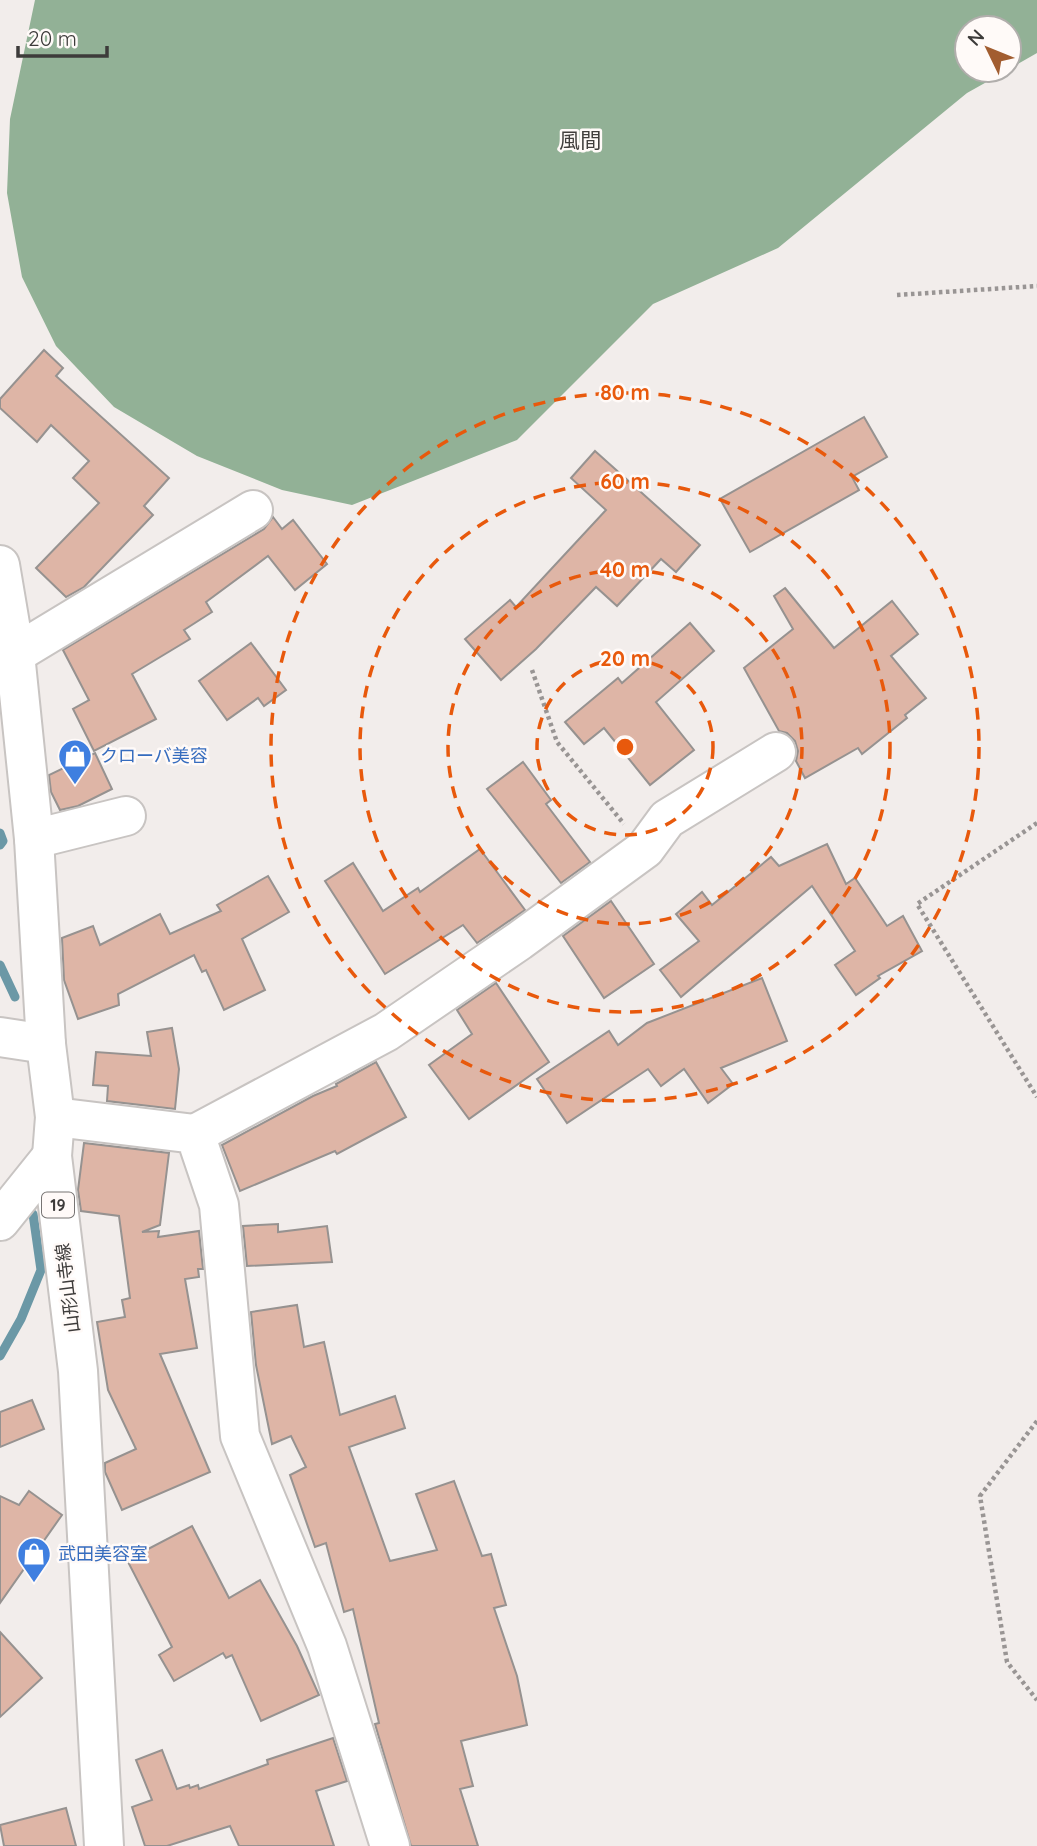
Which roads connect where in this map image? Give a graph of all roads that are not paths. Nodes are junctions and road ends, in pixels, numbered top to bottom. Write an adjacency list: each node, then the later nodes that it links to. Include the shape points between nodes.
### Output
1 (253, 510): 3 (main road)
2 (0, 565): 3 (main road, 山形山寺線 / 19)
3 (15, 654): 6 (main road, 山形山寺線 / 19)
4 (776, 752): 10 (main road, via 667,819 645,849 386,1032)
5 (126, 816): 6 (main road)
6 (34, 839): 8 (main road, 山形山寺線 / 19)
7 (2, 1033): 8 (main road)
8 (46, 1044): 9 (main road, 山形山寺線 / 19)
9 (55, 1117): 10 (main road); 11 (main road, 山形山寺線 / 19)
10 (195, 1134): 14 (main road, via 219,1205 240,1436 327,1646)
11 (52, 1156): 12 (main road); 13 (main road, 山形山寺線 / 19, via 78,1371)
12 (0, 1221)
13 (104, 1846)
14 (390, 1846)

